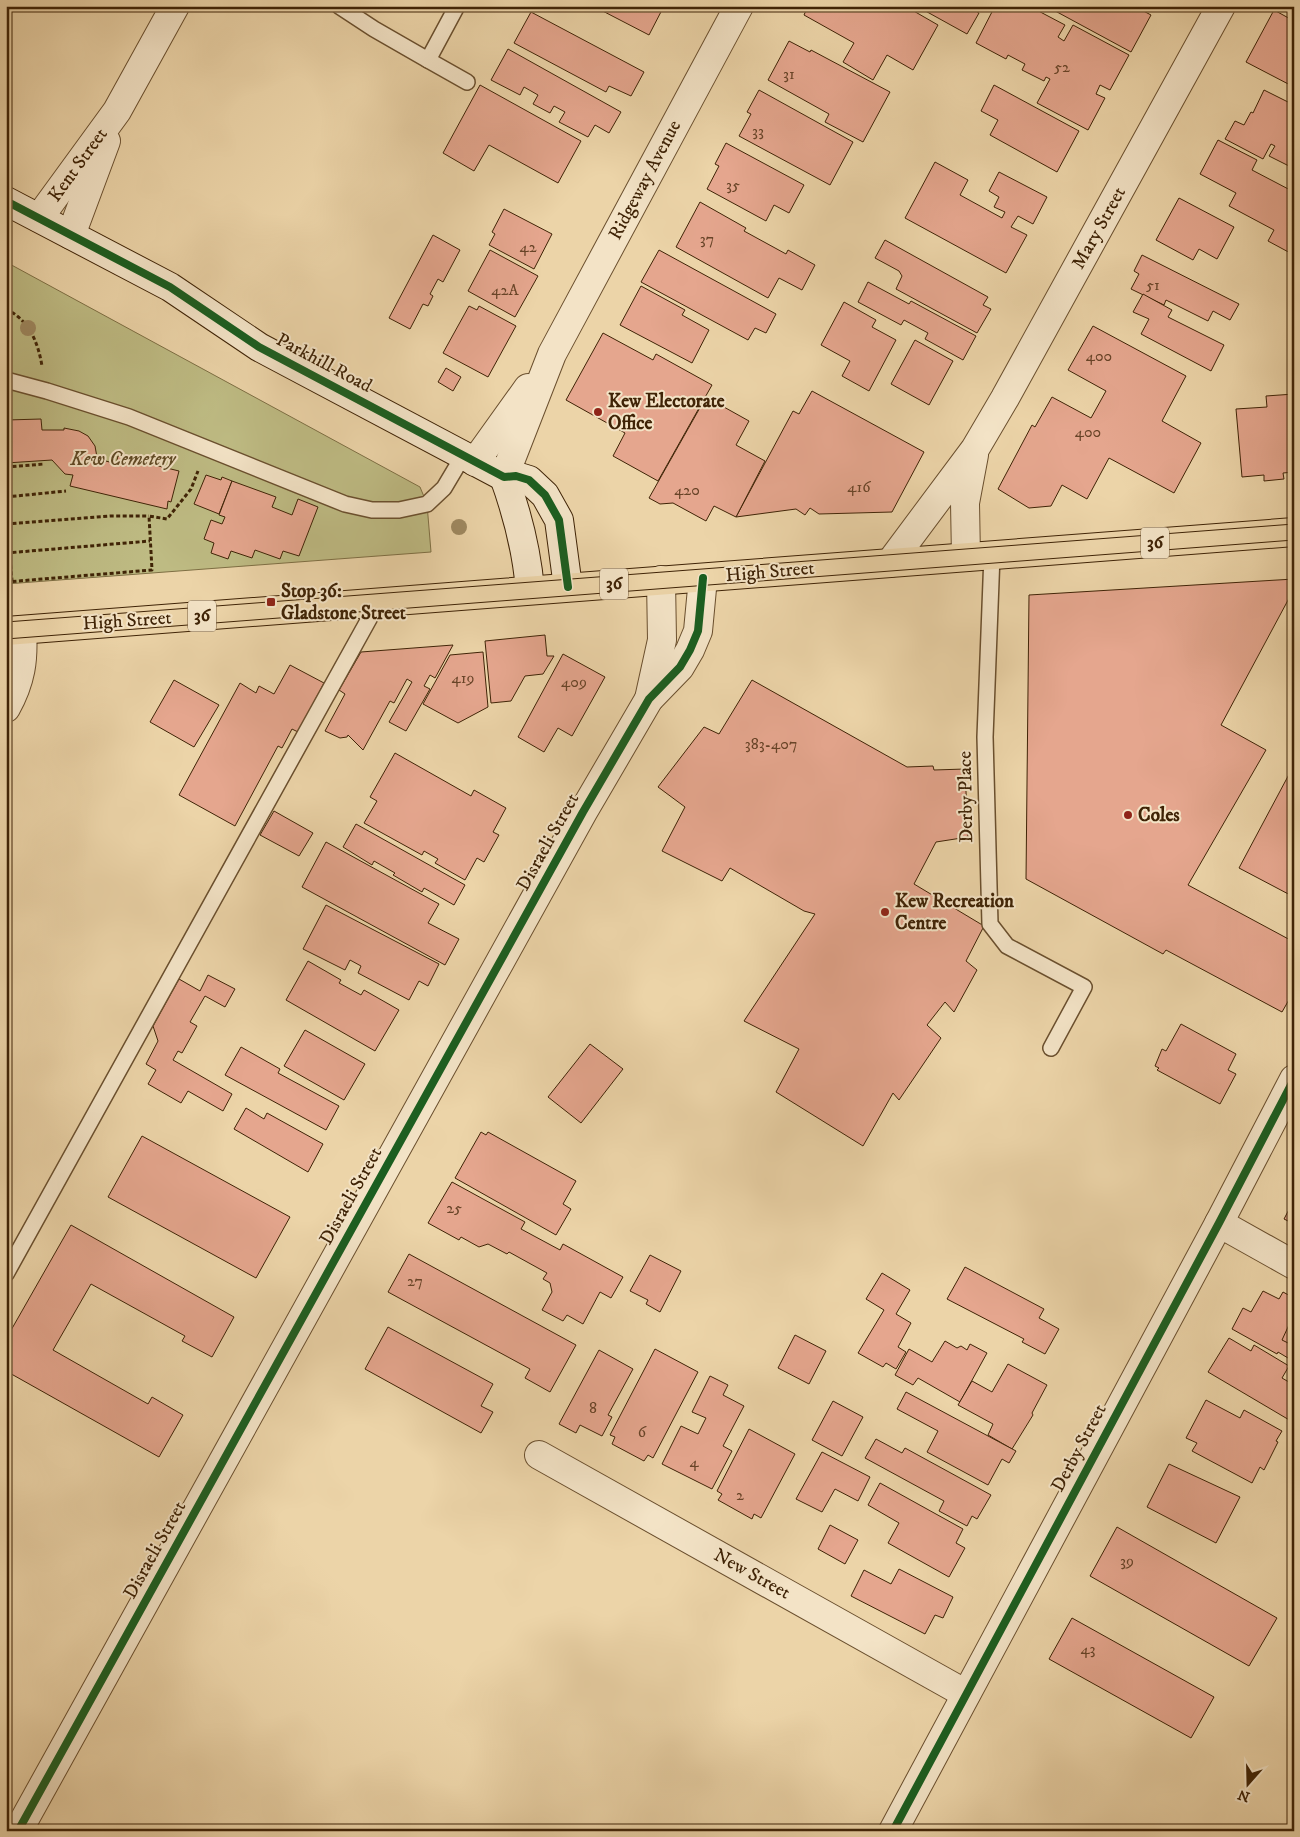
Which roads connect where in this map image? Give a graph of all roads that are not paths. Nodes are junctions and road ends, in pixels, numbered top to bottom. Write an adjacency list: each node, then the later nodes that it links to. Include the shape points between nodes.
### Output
1 (174, 6): 8 (street, Kent Street)
2 (339, 6): 6 (lane)
3 (457, 6): 6 (lane)
4 (739, 6): 12 (street, Ridgeway Avenue)
5 (1221, 6): 14 (street, Mary Street)
6 (428, 60): 7 (lane)
7 (467, 82)
8 (117, 111): 10 (street, Kent Street); 11 (street, Kent Street)
9 (6, 201): 10 (street, Parkhill Road)
10 (39, 218): 11 (street, Parkhill Road)
11 (71, 235): 15 (street, Parkhill Road, via 170,287 259,347)
12 (552, 354): 15 (street, Ridgeway Avenue); 16 (street, Ridgeway Avenue)
13 (6, 380): 15 (lane, via 128,417 345,504 372,510 399,510 427,504)
14 (975, 449): 18 (street, Mary Street, via 965,503); 19 (street, Mary Street)
15 (469, 459): 16 (street, Parkhill Road)
16 (504, 478): 22 (street, Parkhill Road, via 516,476 529,480 545,495 560,520); 23 (street, via 527,561)
17 (1294, 532): 18 (main road, High Street / 36)
18 (979, 556): 19 (main road, High Street / 36); 28 (lane, Derby Place, via 990,924 1007,946 1084,986)
19 (890, 563): 20 (main road, High Street / 36)
20 (703, 578): 21 (main road, High Street / 36); 26 (street, Disraeli Street, via 698,630 690,650 680,667)
21 (661, 580): 22 (main road, High Street / 36); 26 (street, Disraeli Street, via 662,640)
22 (568, 588): 23 (main road, High Street / 36)
23 (530, 590): 24 (main road, High Street / 36)
24 (382, 602): 25 (main road, High Street / 36); 32 (lane, via 374,610)
25 (14, 630): 27 (street, via 23,658 19,680)
26 (649, 699): 35 (street, Disraeli Street, via 578,821)
27 (6, 708)
28 (1051, 1048)
29 (1294, 1079): 30 (street, Derby Street)
30 (1219, 1223): 31 (street); 34 (street, Derby Street)
31 (1294, 1265)
32 (6, 1274)
33 (539, 1455): 34 (street, New Street)
34 (966, 1694): 36 (street, Derby Street)
35 (18, 1831)
36 (893, 1831)

